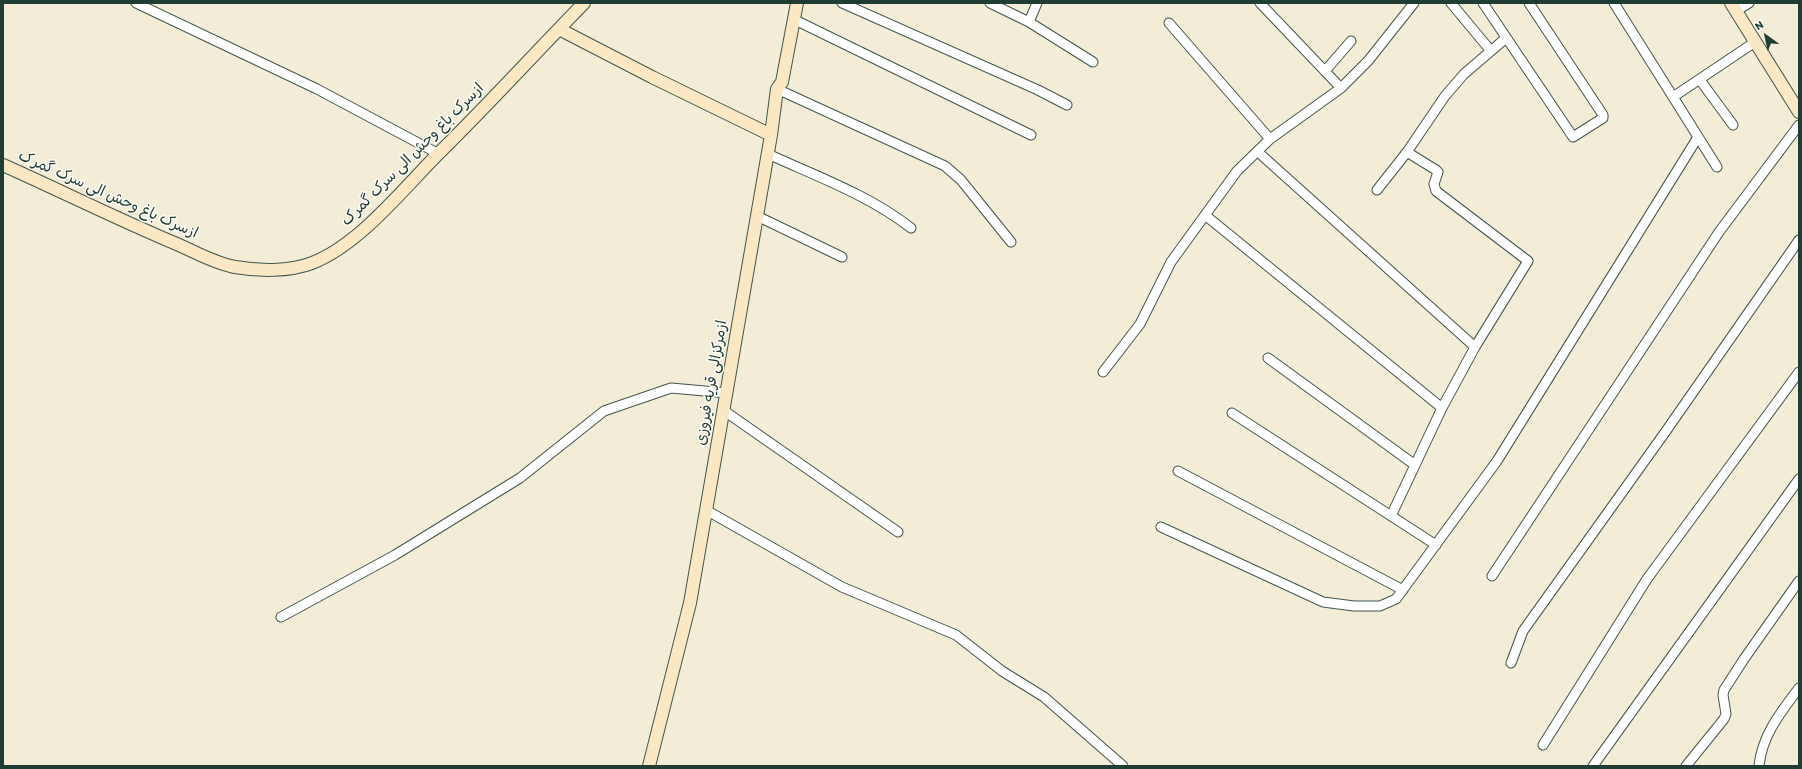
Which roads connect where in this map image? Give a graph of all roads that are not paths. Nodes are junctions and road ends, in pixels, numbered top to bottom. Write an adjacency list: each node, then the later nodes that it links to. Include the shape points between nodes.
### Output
1 (136, 3): 40 (street, via 317,89)
2 (584, 3): 19 (main road, ازسرک باغ وحش الی سرک گمرک)
3 (797, 3): 16 (main road, ازمرکزالی قریه فیروزی)
4 (842, 3): 30 (street)
5 (990, 3): 17 (street)
6 (1037, 3): 17 (street)
7 (1260, 3): 14 (street)
8 (1413, 3): 27 (street, via 1368,61)
9 (1451, 3): 23 (street)
10 (1483, 3): 20 (street)
11 (1529, 3): 20 (street, via 1603,118 1572,136)
12 (1614, 3): 29 (street)
13 (1750, 3): 15 (street)
14 (1269, 6): 25 (street)
15 (1733, 7): 22 (main road)
16 (793, 19): 28 (main road, ازمرکزالی قریه فیروزی, via 782,82); 35 (street)
17 (1029, 22): 24 (street)
18 (1169, 23): 37 (street)
19 (559, 29): 34 (main road); 40 (main road, ازسرک باغ وحش الی سرک گمرک)
20 (1506, 38): 23 (street)
21 (1351, 41): 25 (street)
22 (1756, 42): 26 (street); 31 (main road)
23 (1491, 51): 39 (street, via 1464,74)
24 (1093, 62)
25 (1325, 71): 27 (street)
26 (1700, 80): 29 (street); 32 (street)
27 (1341, 88): 37 (street)
28 (778, 89): 34 (main road, ازمرکزالی قریه فیروزی); 49 (street, via 945,166 962,180)
29 (1673, 97): 36 (street)
30 (1067, 105)
31 (1799, 112)
32 (1733, 125)
33 (1799, 125): 67 (street, via 1719,232)
34 (771, 135): 41 (main road, ازمرکزالی قریه فیروزی)
35 (1031, 135)
36 (1698, 138): 43 (street); 66 (street, via 1497,461)
37 (1270, 139): 38 (street)
38 (1258, 152): 45 (street, via 1237,171); 51 (street)
39 (1407, 152): 44 (street); 51 (street, via 1438,172 1434,184 1436,191 1528,261)
40 (439, 154): 42 (main road, ازسرک باغ وحش الی سرک گمرک, via 367,227 323,258 290,269 234,267 217,261)
41 (768, 154): 46 (main road, ازمرکزالی قریه فیروزی); 47 (street, via 872,202 893,213)
42 (3, 165)
43 (1717, 167)
44 (1378, 190)
45 (1205, 215): 53 (street, via 1171,262 1140,324); 56 (street)
46 (757, 216): 50 (street); 55 (main road, ازمرکزالی قریه فیروزی)
47 (911, 228)
48 (1799, 240): 71 (street, via 1523,631)
49 (1011, 242)
50 (842, 257)
51 (1475, 347): 56 (street)
52 (1268, 358): 59 (street)
53 (1102, 372)
54 (1799, 372): 73 (street, via 1647,579)
55 (727, 393): 57 (main road, ازمرکزالی قریه فیروزی); 70 (street, via 671,388 604,410 513,482 395,555)
56 (1442, 408): 59 (street)
57 (724, 410): 62 (main road, ازمرکزالی قریه فیروزی); 65 (street)
58 (1232, 413): 63 (street)
59 (1415, 465): 63 (street)
60 (1178, 471): 69 (street)
61 (1799, 479): 76 (street)
62 (706, 510): 74 (main road, ازمرکزالی قریه فیروزی, via 690,603); 75 (street, via 842,587 956,635 1002,671 1044,697)
63 (1391, 516): 66 (street)
64 (1161, 527): 69 (street, via 1323,602 1380,606 1396,599)
65 (898, 532)
66 (1436, 544): 69 (street)
67 (1492, 576)
68 (1799, 581): 77 (street, via 1724,690 1724,719)
69 (1402, 590)
70 (281, 617)
71 (1511, 663)
72 (1799, 688): 78 (street, via 1777,717 1764,742)
73 (1543, 745)
74 (648, 766)
75 (1123, 766)
76 (1593, 766)
77 (1686, 766)
78 (1759, 766)

